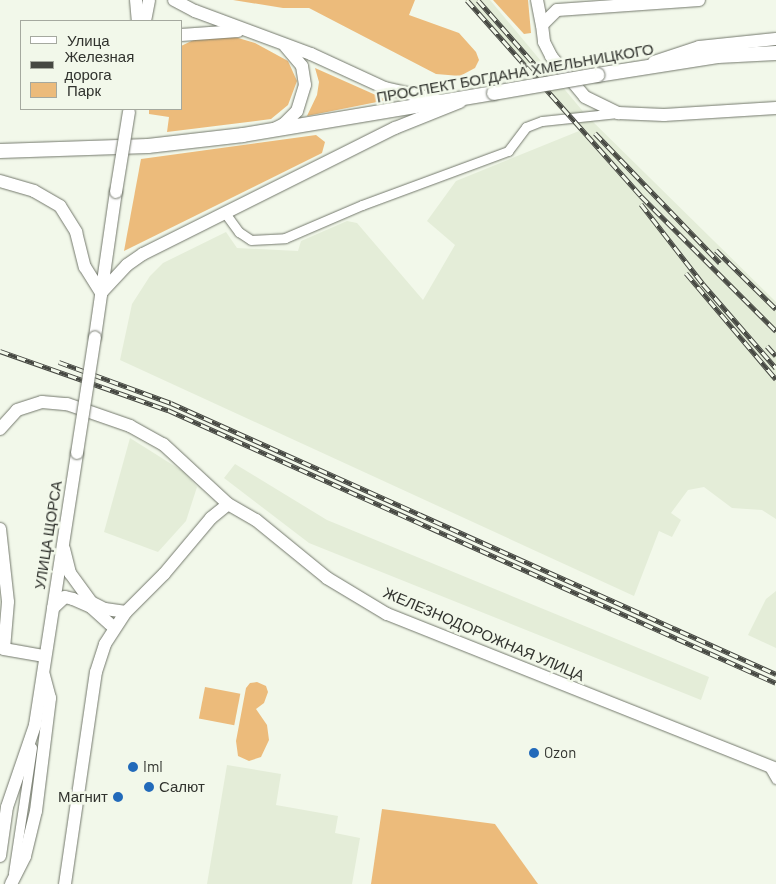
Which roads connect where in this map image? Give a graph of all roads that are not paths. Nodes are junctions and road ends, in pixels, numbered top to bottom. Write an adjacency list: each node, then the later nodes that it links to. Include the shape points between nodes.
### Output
1 (136, 0): 7 (street)
2 (149, 0): 8 (street)
3 (174, 0): 10 (street)
4 (538, 0): 9 (street)
5 (699, 0): 6 (street)
6 (593, 4): 9 (street, via 557,10)
7 (138, 20)
8 (145, 20)
9 (542, 25): 20 (street, via 547,51 585,97)
10 (248, 31): 11 (street); 12 (street)
11 (182, 36)
12 (268, 37): 17 (street, via 385,88); 21 (street, via 296,56 302,66 305,85 301,103 291,118)
13 (776, 39): 15 (street, via 699,47)
14 (776, 52): 15 (main road, ПРОСПЕКТ БОГДАНА ХМЕЛЬНИЦКОГО)
15 (637, 67): 16 (main road, ПРОСПЕКТ БОГДАНА ХМЕЛЬНИЦКОГО, bridge)
16 (473, 97): 17 (main road, ПРОСПЕКТ БОГДАНА ХМЕЛЬНИЦКОГО); 24 (street, via 395,128)
17 (442, 100): 21 (main road, ПРОСПЕКТ БОГДАНА ХМЕЛЬНИЦКОГО)
18 (776, 108): 20 (street)
19 (129, 110): 25 (street, УЛИЦА ЩОРСА, bridge)
20 (618, 114): 24 (street, via 542,121 526,127 508,151 362,205 285,238 251,240 239,232)
21 (261, 133): 22 (main road, ПРОСПЕКТ БОГДАНА ХМЕЛЬНИЦКОГО, via 148,146)
22 (0, 151)
23 (0, 181): 25 (street, via 34,191 60,206 76,232 85,267)
24 (225, 213): 25 (street, via 143,254 127,265)
25 (101, 293): 29 (street, УЛИЦА ЩОРСА, bridge)
26 (0, 429): 27 (street, ЖЕЛЕЗНОДОРОЖНАЯ УЛИЦА, via 17,410 42,402 88,410 130,426 163,444)
27 (228, 504): 31 (street, via 211,518 164,574); 35 (street, ЖЕЛЕЗНОДОРОЖНАЯ УЛИЦА, via 256,520 327,578 387,614)
28 (0, 530): 33 (street, via 8,602 4,649)
29 (62, 542): 30 (street, УЛИЦА ЩОРСА); 31 (street, via 70,573 91,602 105,609)
30 (53, 608): 32 (street, via 65,596 91,607); 33 (street, УЛИЦА ЩОРСА)
31 (126, 612): 32 (street)
32 (114, 628): 39 (street, via 96,672)
33 (44, 662): 34 (street, УЛИЦА ЩОРСА); 38 (street, via 50,698 36,811 25,856)
34 (35, 725): 37 (street, via 7,807); 38 (street, УЛИЦА ЩОРСА)
35 (772, 768): 36 (street)
36 (776, 779)
37 (0, 856)
38 (11, 884)
39 (65, 884)

